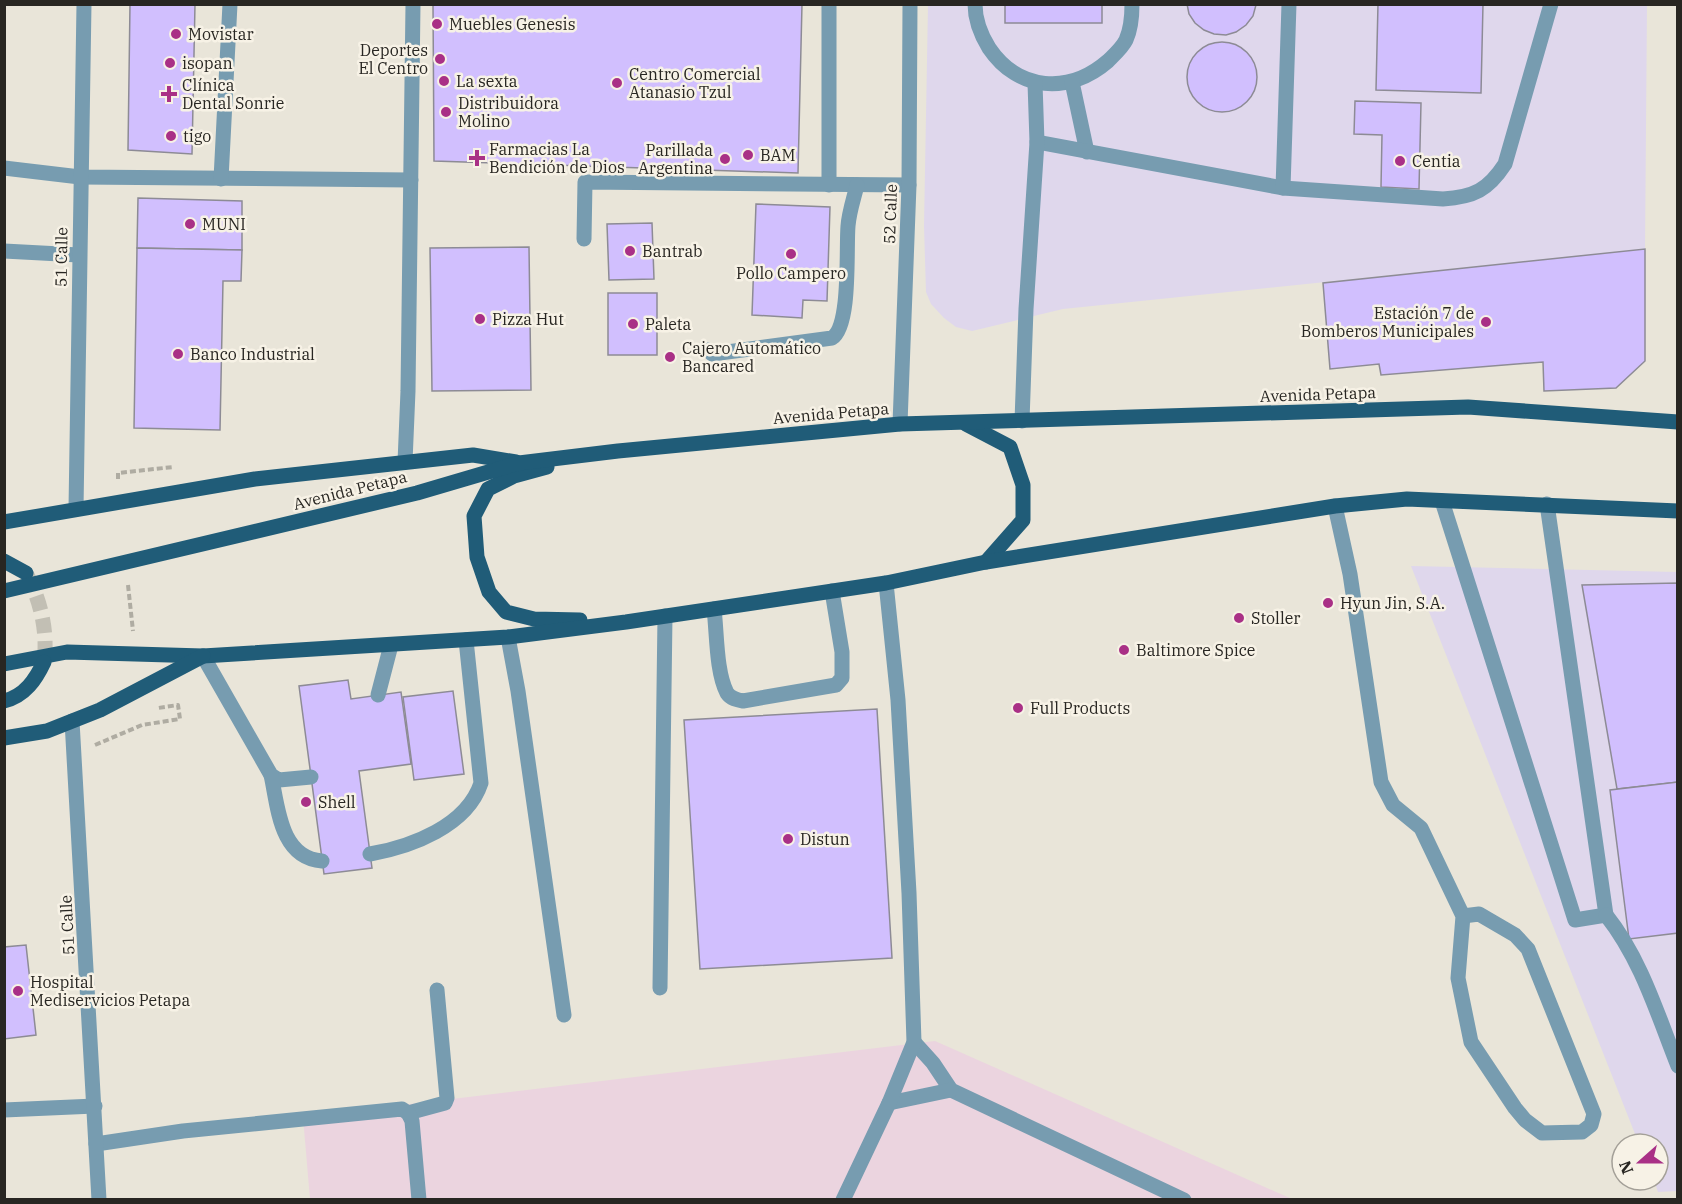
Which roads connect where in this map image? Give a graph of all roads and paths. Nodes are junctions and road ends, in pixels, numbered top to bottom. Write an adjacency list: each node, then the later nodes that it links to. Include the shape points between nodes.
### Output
1 (84, 4): 15 (street, 51 Calle)
2 (230, 4): 16 (street)
3 (413, 4): 17 (street)
4 (830, 4): 18 (street)
5 (910, 4): 20 (street, 52 Calle)
6 (975, 4): 10 (street, via 982,37 997,60 1019,77)
7 (1132, 4): 11 (street, via 1126,41 1096,71)
8 (1289, 4): 21 (street)
9 (1551, 4): 21 (street, via 1505,164 1495,180 1479,191 1443,200)
10 (1035, 82): 11 (street); 12 (street)
11 (1072, 82): 13 (street)
12 (1037, 142): 13 (street); 26 (street)
13 (1088, 152): 21 (street)
14 (4, 168): 15 (street)
15 (80, 177): 16 (street); 24 (street, 51 Calle)
16 (221, 179): 17 (street)
17 (411, 180): 31 (street)
18 (829, 185): 19 (street); 22 (street, via 585,182)
19 (857, 185): 20 (street); 25 (street, via 848,229 840,331 832,338 712,354)
20 (909, 185): 29 (street, 52 Calle)
21 (1283, 188)
22 (584, 239)
23 (4, 251): 24 (street)
24 (79, 255): 38 (street, 51 Calle)
25 (708, 350)
26 (1022, 421): 27 (main road, Avenida Petapa, via 1468,407); 28 (main road, Avenida Petapa)
27 (1677, 422)
28 (964, 423): 29 (main road, Avenida Petapa); 42 (main road, via 1010,447 1023,484 1023,520)
29 (900, 424): 30 (main road, Avenida Petapa)
30 (597, 453): 32 (main road, Avenida Petapa); 50 (main road, via 514,476 488,489 474,516 477,557 489,592 506,612 534,619)
31 (405, 462): 32 (main road, via 473,455); 38 (main road, via 255,479)
32 (519, 463): 46 (main road, Avenida Petapa, via 417,493)
33 (178, 466): 34 (path, via 118,473)
34 (119, 485)
35 (1442, 501): 36 (main road); 37 (main road, via 1407,499); 69 (street, via 1575,920)
36 (1547, 504): 39 (main road); 69 (street)
37 (1335, 506): 42 (main road); 68 (street, via 1350,577 1381,782 1393,805 1421,828)
38 (76, 510): 40 (main road)
39 (1677, 511)
40 (4, 522)
41 (4, 561): 43 (main road)
42 (986, 562): 45 (main road)
43 (26, 573)
44 (128, 580): 52 (path)
45 (886, 583): 47 (main road); 73 (street, via 899,711)
46 (4, 591)
47 (832, 591): 48 (main road); 48 (street, via 842,651 842,678 836,685 743,701 732,699 727,693)
48 (714, 609): 49 (main road)
49 (665, 616): 50 (main road); 70 (street)
50 (626, 622): 51 (main road)
51 (508, 637): 53 (main road); 72 (street)
52 (134, 639)
53 (466, 640): 54 (main road); 66 (street, via 481,783 477,795 443,827 391,851)
54 (391, 645): 55 (main road); 58 (street)
55 (203, 656): 57 (main road, via 67,652); 61 (main road); 64 (street)
56 (44, 662): 59 (main road, via 30,687)
57 (4, 664)
58 (378, 695)
59 (4, 701)
60 (178, 705): 63 (path, via 180,719 142,725)
61 (72, 721): 62 (main road); 63 (street, 51 Calle)
62 (4, 738)
63 (75, 753): 77 (street, 51 Calle)
64 (271, 775): 65 (street, via 279,780); 67 (street, via 284,834 305,858)
65 (311, 777)
66 (370, 854)
67 (322, 861)
68 (1463, 915): 68 (street, via 1458,978 1471,1042 1525,1120 1542,1133 1582,1132 1591,1125 1594,1114 1528,949 1515,935 1479,914)
69 (1606, 915): 74 (street, via 1640,968)
70 (660, 988)
71 (437, 990): 79 (street, via 446,1103)
72 (564, 1015)
73 (914, 1042): 75 (street); 76 (street)
74 (1677, 1066)
75 (951, 1090): 76 (street); 84 (street)
76 (889, 1102): 83 (street)
77 (95, 1106): 78 (street); 80 (street, 51 Calle)
78 (4, 1110)
79 (408, 1113): 80 (street, via 402,1109 183,1131); 82 (street, via 412,1121)
80 (96, 1144): 81 (street, 51 Calle)
81 (99, 1200)
82 (418, 1200)
83 (843, 1200)
84 (1184, 1200)

